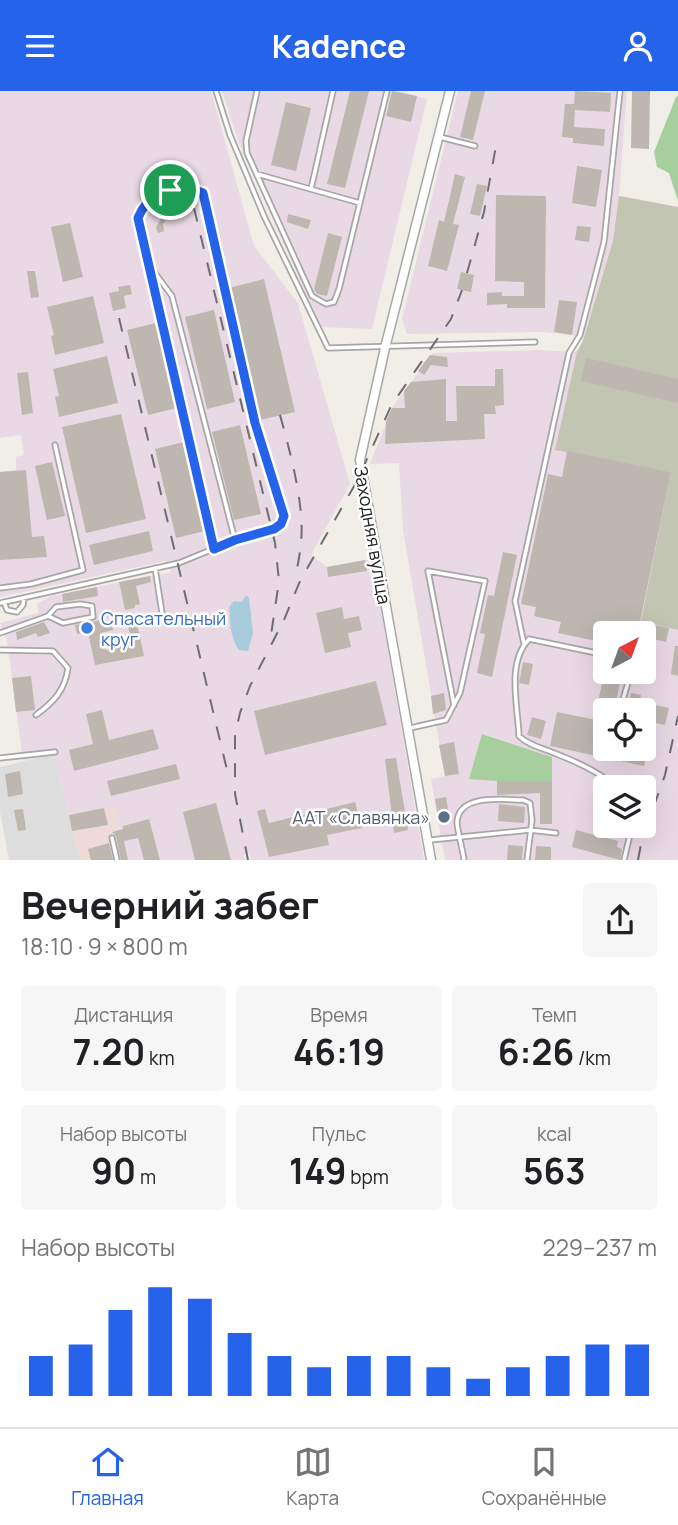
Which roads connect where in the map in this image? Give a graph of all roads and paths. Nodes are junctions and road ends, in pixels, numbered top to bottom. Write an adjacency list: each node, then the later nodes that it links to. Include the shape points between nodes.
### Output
1 (216, 91): 14 (lane, via 264,216 324,342 333,349)
2 (257, 91): 9 (lane, via 246,141)
3 (333, 91): 10 (lane)
4 (387, 91): 11 (lane)
5 (450, 91): 7 (street, Заходняя вуліца)
6 (620, 91): 25 (lane, via 604,242 580,335 569,353 516,601)
7 (438, 137): 8 (lane); 14 (street, Заходняя вуліца)
8 (475, 146)
9 (257, 174): 10 (lane); 11 (lane, via 312,296 326,304 334,302)
10 (311, 189): 11 (lane)
11 (360, 203)
12 (149, 265): 16 (lane, via 172,296); 16 (lane, via 138,218 141,209 151,197 170,190 187,187 203,193 255,423 284,516 274,529); 17 (lane)
13 (535, 342): 14 (lane)
14 (385, 348): 30 (street, Заходняя вуліца, via 360,460)
15 (55, 445): 19 (lane, via 83,570)
16 (235, 540): 17 (lane)
17 (214, 549): 18 (lane)
18 (155, 569): 20 (lane); 23 (lane)
19 (0, 588)
20 (24, 598): 21 (lane); 21 (lane, via 17,612)
21 (2, 603)
22 (48, 616): 22 (lane, via 56,607 92,606 93,617 63,623); 24 (lane)
23 (163, 619)
24 (0, 633)
25 (524, 644): 27 (lane, via 530,639); 33 (lane, via 514,677 519,736)
26 (0, 650): 29 (lane, via 53,651 68,668 66,684)
27 (593, 652)
28 (454, 705): 28 (lane, via 485,581 428,571); 30 (lane, via 446,720)
29 (36, 715)
30 (408, 728): 39 (street, Заходняя вуліца)
31 (55, 752): 32 (lane)
32 (0, 758)
33 (599, 775)
34 (530, 830): 35 (lane); 36 (lane); 36 (lane, via 530,803 473,801 457,822); 43 (lane)
35 (556, 833)
36 (461, 835): 39 (lane); 42 (lane)
37 (112, 838): 40 (lane)
38 (629, 838): 44 (lane)
39 (428, 841): 41 (street, Заходняя вуліца)
40 (117, 860)
41 (431, 860)
42 (464, 860)
43 (527, 860)
44 (624, 860)

